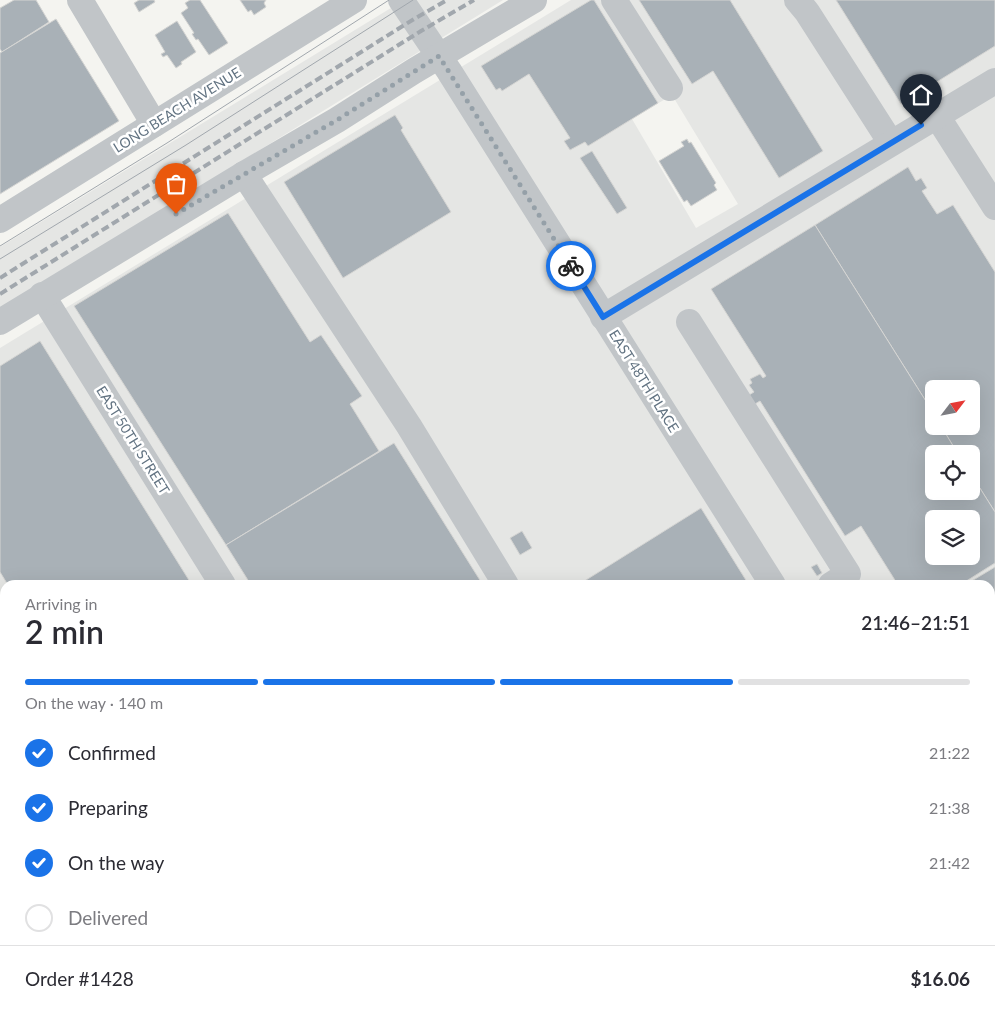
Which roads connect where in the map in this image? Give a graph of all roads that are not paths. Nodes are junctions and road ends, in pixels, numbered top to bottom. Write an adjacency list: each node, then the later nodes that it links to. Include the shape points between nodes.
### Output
1 (80, 0): 11 (street)
2 (354, 0): 11 (street, LONG BEACH AVENUE)
3 (401, 0): 7 (street, EAST 48TH PLACE)
4 (534, 0): 7 (street)
5 (614, 0): 9 (street)
6 (797, 0): 12 (street)
7 (439, 56): 13 (street); 17 (street, EAST 48TH PLACE)
8 (995, 80): 10 (street)
9 (670, 88)
10 (937, 116): 12 (street); 14 (street)
11 (154, 124): 15 (street, LONG BEACH AVENUE)
12 (890, 144): 17 (street)
13 (244, 174): 16 (street); 21 (street, via 409,426)
14 (995, 208)
15 (0, 220)
16 (42, 295): 18 (street); 20 (street, EAST 50TH STREET)
17 (603, 317): 22 (street, EAST 48TH PLACE)
18 (0, 322)
19 (689, 322): 23 (street)
20 (220, 580)
21 (503, 580)
22 (769, 580)
23 (844, 580)

